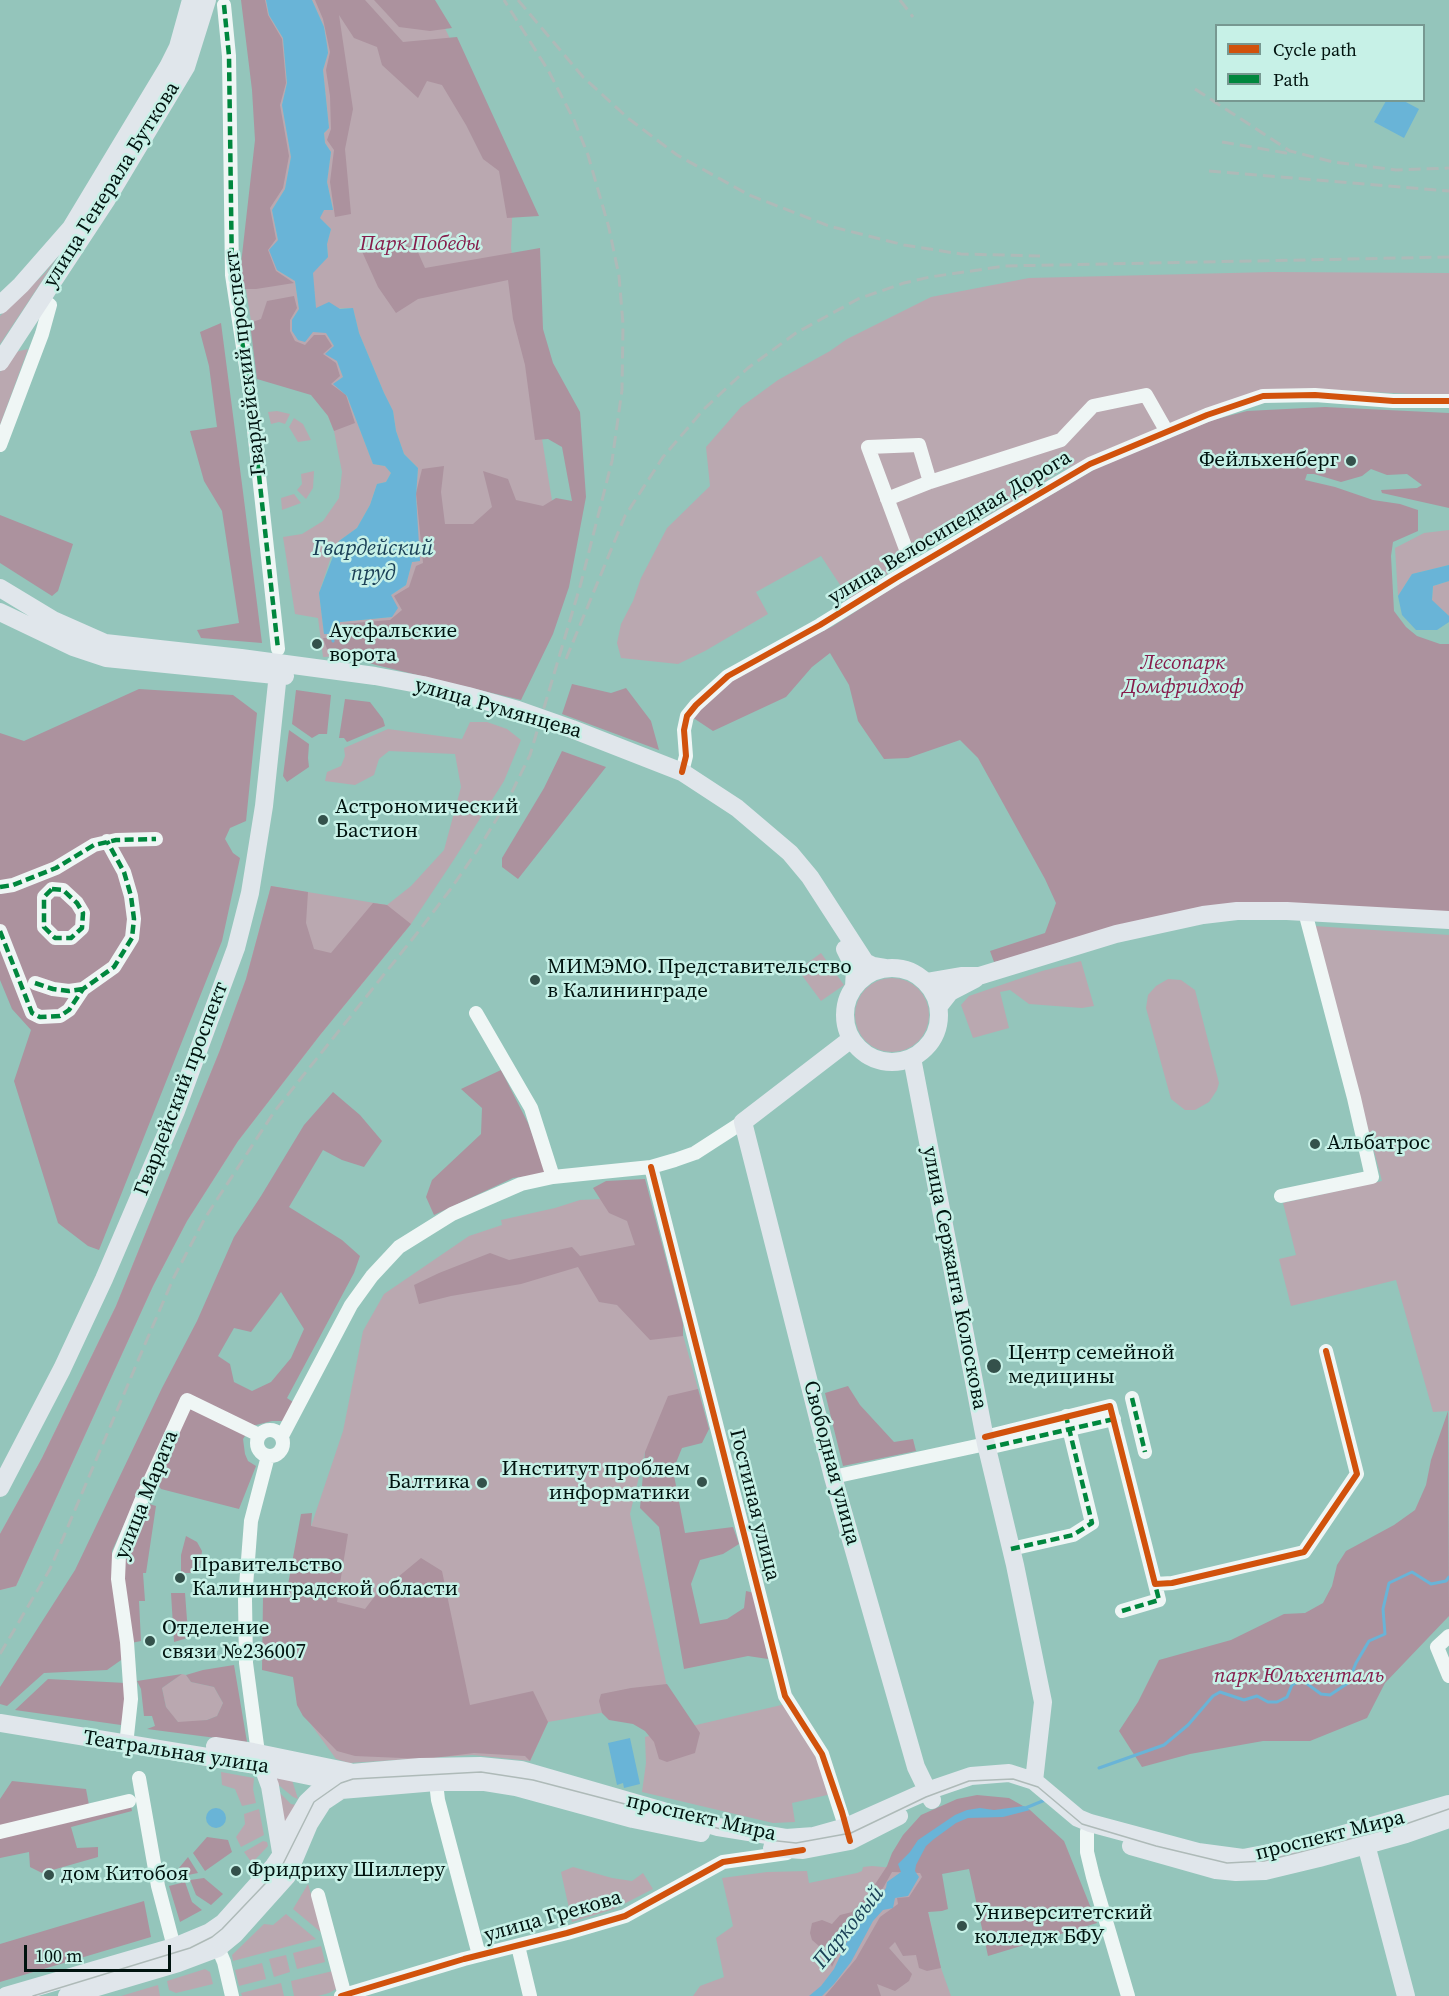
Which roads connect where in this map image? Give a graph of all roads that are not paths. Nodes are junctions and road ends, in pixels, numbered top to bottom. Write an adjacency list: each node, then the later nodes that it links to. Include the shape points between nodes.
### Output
1 (191, 0): 4 (main road, улица Генерала Буткова, via 168,67 71,228)
2 (216, 2): 3 (main road, улица Генерала Буткова, via 186,67); 16 (street, Гвардейский проспект, via 229,56 232,275 250,396)
3 (42, 299): 5 (street, via 50,305); 6 (main road, улица Генерала Буткова)
4 (0, 305)
5 (42, 334): 6 (street); 10 (street)
6 (15, 339): 7 (main road, улица Генерала Буткова)
7 (0, 362)
8 (1449, 401): 9 (street, улица Велосипедная Дорога, via 1263,396)
9 (1167, 432): 11 (street, via 1146,395 1093,406 1061,440); 13 (street, улица Велосипедная Дорога, via 1090,464)
10 (0, 445)
11 (930, 482): 12 (street); 12 (street, via 919,445 868,447)
12 (887, 499): 13 (street)
13 (913, 568): 18 (street, улица Велосипедная Дорога, via 728,676 687,716)
14 (0, 588): 16 (main road, улица Румянцева, via 53,620 105,643)
15 (0, 612): 16 (main road, улица Румянцева, via 73,647 106,658)
16 (278, 663): 17 (main road, улица Румянцева, via 516,714); 50 (main road, Гвардейский проспект, via 264,806 254,873 236,948 176,1111 104,1279)
17 (570, 734): 18 (main road, улица Румянцева); 31 (main road, улица Румянцева, via 678,783 738,822 787,865 850,958 855,969)
18 (682, 772): 27 (main road, улица Румянцева, via 737,808 790,854 810,877 865,962)
19 (156, 839): 20 (street)
20 (107, 841): 21 (street); 32 (street, via 124,872 131,896 132,938 114,967)
21 (45, 873): 22 (street); 23 (street)
22 (0, 887)
23 (52, 889)
24 (1305, 912): 25 (main road); 28 (main road, via 1203,915 1116,934); 40 (street, via 1372,1177)
25 (1449, 920)
26 (0, 931): 32 (street, via 32,1013 40,1017 60,1016)
27 (885, 969): 29 (main road, via 914,973); 31 (main road, via 867,975)
28 (979, 976): 29 (main road); 33 (main road, via 950,992)
29 (926, 982): 33 (main road)
30 (34, 983): 32 (street, via 69,991)
31 (854, 987): 35 (main road, via 846,1004 845,1022)
32 (83, 989)
33 (939, 1006): 36 (main road, via 934,1036)
34 (476, 1013): 39 (street, via 531,1108)
35 (851, 1039): 36 (main road, via 862,1052 878,1060); 37 (main road)
36 (912, 1058): 46 (main road, улица Сержанта Колоскова)
37 (743, 1122): 38 (street, via 695,1153); 49 (main road, Свободная улица)
38 (651, 1167): 39 (street); 74 (street, Гостиная улица, via 785,1696 822,1754)
39 (553, 1177): 45 (street, via 521,1184 452,1214 399,1247 351,1305)
40 (1281, 1196)
41 (1326, 1352): 52 (street, via 1358,1474 1304,1552)
42 (1132, 1398): 47 (street)
43 (1068, 1423): 46 (street); 51 (street, via 1092,1523 1073,1534); 52 (street, via 1110,1406)
44 (260, 1435): 45 (street, via 271,1429); 48 (street, via 257,1447); 58 (street, улица Марата, via 186,1400 144,1494 119,1555 131,1699)
45 (282, 1436): 48 (street, via 283,1449)
46 (986, 1443): 49 (street); 51 (main road, улица Сержанта Колоскова)
47 (1145, 1452)
48 (268, 1456): 59 (street, via 251,1521 245,1599 246,1663)
49 (833, 1477): 66 (main road, Свободная улица, via 916,1767)
50 (0, 1488)
51 (1011, 1549): 65 (main road, улица Сержанта Колоскова, via 1043,1702)
52 (1155, 1584): 53 (street, via 1159,1600)
53 (1122, 1611)
54 (1449, 1636): 55 (street, via 1437,1647)
55 (1449, 1676)
56 (0, 1715): 58 (main road, Театральная улица)
57 (0, 1723): 58 (main road, Театральная улица)
58 (126, 1739): 59 (main road, Театральная улица)
59 (260, 1760): 60 (main road, Театральная улица); 77 (main road, via 270,1786)
60 (290, 1766): 62 (main road, Театральная улица); 63 (main road, Театральная улица); 68 (main road)
61 (139, 1778): 81 (street, via 158,1886)
62 (351, 1780): 63 (main road, проспект Мира); 64 (main road, проспект Мира); 71 (main road, проспект Мира, via 323,1802); 74 (main road, проспект Мира, via 420,1767 521,1770 699,1822 755,1834)
63 (329, 1781): 68 (main road, проспект Мира)
64 (436, 1782): 76 (main road, проспект Мира, via 485,1782 516,1787 633,1819 771,1848); 82 (street)
65 (1037, 1786): 66 (main road, проспект Мира, via 1009,1773 994,1773 970,1776); 72 (main road, проспект Мира)
66 (929, 1796): 74 (main road, проспект Мира)
67 (129, 1801): 73 (street)
68 (307, 1802): 71 (main road); 77 (main road, проспект Мира)
69 (1449, 1804): 75 (main road, проспект Мира)
70 (1449, 1819): 75 (main road, проспект Мира, via 1406,1834)
71 (309, 1824): 79 (main road, проспект Мира, via 287,1876 235,1935)
72 (1080, 1825): 75 (main road, проспект Мира, via 1187,1863 1236,1872 1292,1865); 88 (street)
73 (0, 1832)
74 (848, 1834): 76 (main road, проспект Мира)
75 (1363, 1837): 89 (main road)
76 (803, 1850): 80 (street, улица Грекова, via 723,1862 626,1916)
77 (282, 1854): 79 (main road, проспект Мира, via 223,1923)
78 (318, 1895): 86 (street)
79 (214, 1940): 81 (main road, проспект Мира); 85 (street)
80 (518, 1946): 82 (street, улица Грекова); 87 (street)
81 (174, 1948): 83 (main road, проспект Мира); 84 (main road, проспект Мира)
82 (479, 1955): 86 (street, улица Грекова)
83 (6, 1996)
84 (67, 1996)
85 (232, 1996)
86 (343, 1996)
87 (530, 1996)
88 (1128, 1996)
89 (1406, 1996)

